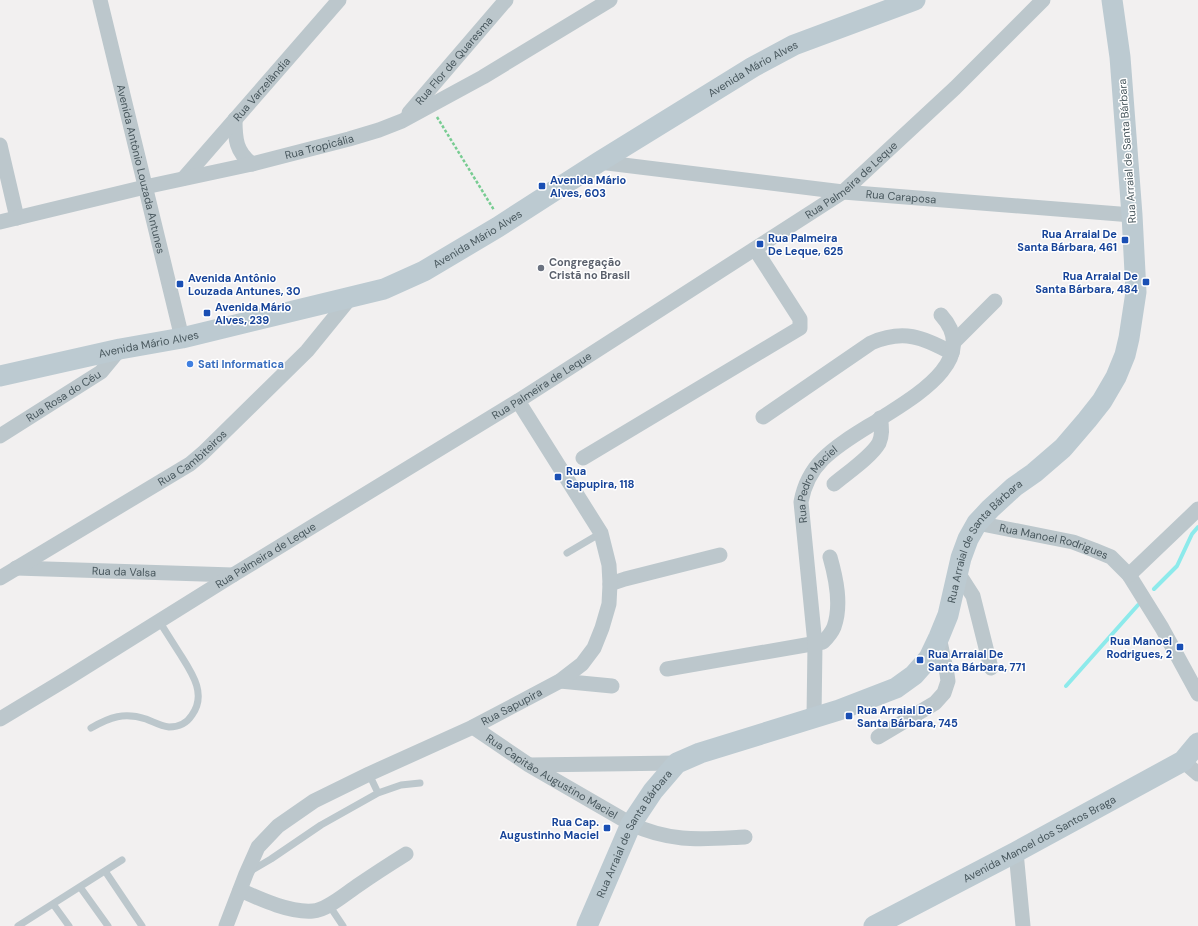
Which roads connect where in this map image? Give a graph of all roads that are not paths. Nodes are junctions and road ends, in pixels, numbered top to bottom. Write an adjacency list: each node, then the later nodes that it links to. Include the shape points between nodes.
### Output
1 (100, 0): 14 (street, Avenida Antônio Louzada Antunes)
2 (339, 0): 8 (street, Rua Varzelândia)
3 (506, 0): 9 (street, Rua Flor de Quaresma)
4 (610, 0): 9 (street, Rua Tropicália, via 483,77)
5 (915, 0): 11 (street, Avenida Mário Alves, via 794,45 753,67)
6 (1043, 0): 15 (street, Rua Palmeira de Leque, via 955,88)
7 (1112, 0): 16 (street, Rua Arraial de Santa Bárbara, via 1120,57)
8 (235, 119): 12 (street, via 238,145 243,157); 13 (street, Rua Varzelândia)
9 (402, 121): 12 (street, Rua Tropicália, via 349,139)
10 (0, 145): 17 (street)
11 (599, 162): 15 (street, Rua Caraposa); 20 (street, Avenida Mário Alves, via 424,271 384,289)
12 (252, 164): 13 (street, Rua Tropicália)
13 (184, 178): 14 (street, Rua Tropicália)
14 (145, 186): 17 (street, Rua Tropicália); 23 (street, Avenida Antônio Louzada Antunes)
15 (843, 192): 16 (street, Rua Caraposa); 19 (street, Rua Palmeira de Leque)
16 (1132, 215): 34 (street, Rua Arraial de Santa Bárbara, via 1136,292 1125,356 1116,377 1102,401 1063,448 1009,492)
17 (17, 218): 18 (street, Rua Tropicália)
18 (0, 222)
19 (755, 249): 27 (street, Rua Palmeira de Leque); 31 (street, via 800,319 800,328)
20 (351, 298): 23 (street, Avenida Mário Alves); 39 (street, Rua Cambiteiros, via 307,351 204,453 190,464)
21 (995, 301): 24 (street, Rua Pedro Maciel)
22 (940, 315): 24 (street, via 952,332)
23 (182, 338): 25 (street, Avenida Mário Alves)
24 (953, 348): 28 (street, via 913,336 883,337); 29 (street, Rua Pedro Maciel, via 949,361 938,376 910,400)
25 (120, 349): 26 (street, Avenida Mário Alves); 30 (street, Rua Rosa do Céu, via 101,372)
26 (0, 376)
27 (518, 401): 35 (street, Rua Sapupira); 41 (street, Rua Palmeira de Leque)
28 (763, 417)
29 (880, 418): 32 (street, via 882,426 879,442 871,453); 47 (street, Rua Pedro Maciel, via 822,460 812,472 803,492 801,502)
30 (0, 436)
31 (583, 458)
32 (834, 484)
33 (1198, 509): 42 (street)
34 (977, 523): 40 (street, Rua Arraial de Santa Bárbara); 42 (street, Rua Manoel Rodrigues, via 1073,542 1111,557)
35 (601, 533): 36 (lane); 44 (street, Rua Sapupira)
36 (567, 553)
37 (720, 555): 44 (street)
38 (830, 557): 47 (street, via 837,589 838,610 834,628 823,642)
39 (16, 568): 41 (street, Rua da Valsa); 43 (street, Rua Cambiteiros)
40 (957, 571): 46 (street, Rua Arraial de Santa Bárbara, via 948,615); 48 (street, via 973,596)
41 (233, 574): 45 (street, Rua Palmeira de Leque)
42 (1129, 575): 52 (street, Rua Manoel Rodrigues)
43 (0, 578)
44 (610, 584): 50 (street, Rua Sapupira, via 609,604 594,648 582,664)
45 (159, 621): 54 (street, Rua Palmeira de Leque); 56 (lane, via 193,674 199,699 196,710 181,725 170,727 132,716 118,716 106,719)
46 (939, 637): 53 (street, Rua Arraial de Santa Bárbara, via 929,658 914,675 896,688); 57 (street, via 947,674 944,694 935,703)
47 (815, 644): 49 (street); 53 (street, Rua Pedro Maciel)
48 (990, 668)
49 (667, 669)
50 (560, 681): 51 (street); 55 (street, Rua Sapupira)
51 (612, 686)
52 (1198, 694)
53 (814, 717): 59 (street, Rua Arraial de Santa Bárbara, via 700,753)
54 (0, 719)
55 (473, 727): 60 (street, Rua Capitão Augustino Maciel); 62 (street, Rua Sapupira)
56 (91, 728)
57 (878, 737)
58 (1198, 743): 61 (street, Avenida Manoel dos Santos Braga)
59 (677, 763): 60 (street); 65 (street, Rua Arraial de Santa Bárbara, via 653,791)
60 (529, 765): 65 (street, Rua Capitão Augustino Maciel)
61 (1190, 768): 67 (street, Avenida Manoel dos Santos Braga)
62 (369, 774): 64 (lane); 71 (street, Rua Sapupira, via 314,801 278,826 258,847)
63 (420, 782): 64 (lane)
64 (378, 792): 71 (lane, via 321,825)
65 (632, 824): 66 (street, Rua Capitão Augustino Maciel, via 666,837); 84 (street, Rua Arraial de Santa Bárbara)
66 (746, 837)
67 (1016, 852): 85 (street, Avenida Manoel dos Santos Braga); 86 (street)
68 (406, 854): 75 (street)
69 (122, 860): 70 (lane)
70 (104, 871): 72 (lane); 81 (lane)
71 (246, 874): 73 (street, Rua Sapupira)
72 (80, 887): 74 (lane); 80 (lane)
73 (240, 890): 75 (street, via 300,911 314,911); 82 (street, Rua Sapupira)
74 (53, 904): 76 (lane); 79 (lane)
75 (329, 905): 83 (lane)
76 (30, 919): 77 (lane); 78 (lane)
77 (18, 926)
78 (35, 926)
79 (69, 926)
80 (108, 926)
81 (142, 926)
82 (226, 926)
83 (343, 926)
84 (587, 926)
85 (874, 926)
86 (1023, 926)

